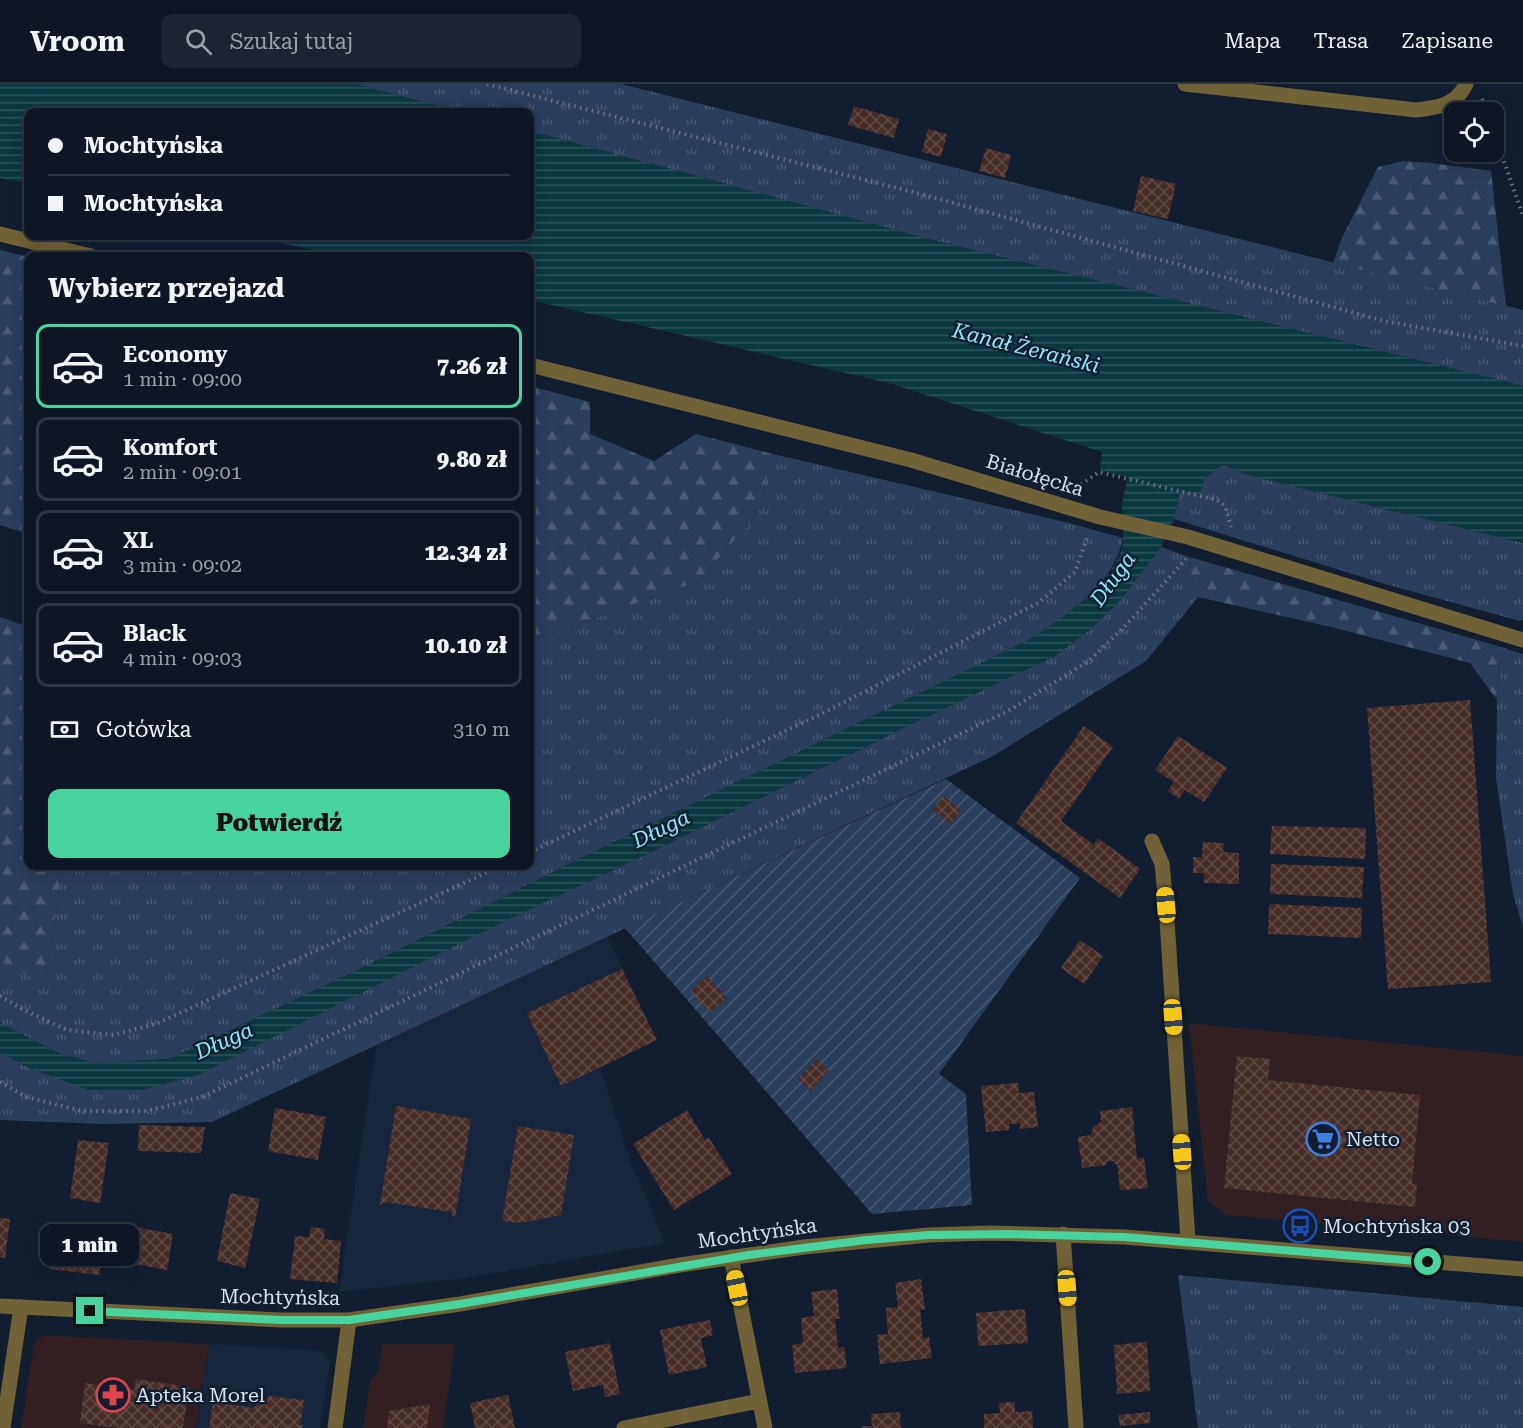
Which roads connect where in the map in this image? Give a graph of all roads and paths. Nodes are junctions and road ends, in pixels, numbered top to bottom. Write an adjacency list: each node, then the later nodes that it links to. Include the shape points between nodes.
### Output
1 (487, 84): 10 (path, via 932,197 1384,321)
2 (1185, 84): 3 (street, via 1416,110 1441,108 1462,93)
3 (1466, 84)
4 (1504, 162): 5 (path)
5 (1523, 216)
6 (0, 234): 7 (street)
7 (24, 240)
8 (25, 240): 9 (street)
9 (74, 252)
10 (1523, 346)
11 (534, 366): 16 (street, Białołęcka, via 911,460 1100,517 1188,537)
12 (1099, 472): 13 (path)
13 (1217, 500)
14 (1088, 536): 18 (path, via 1075,572 1038,603 819,715)
15 (1183, 562): 21 (path, via 1089,661 1008,711 202,1097 147,1111 82,1111 27,1097)
16 (1523, 640)
17 (1152, 841): 23 (street, via 1162,864 1165,895)
18 (534, 850)
19 (492, 870): 20 (path, via 156,1024 114,1035 67,1030)
20 (0, 996)
21 (0, 1082)
22 (1063, 1234): 23 (street, Mochtyńska); 24 (street, Mochtyńska, via 929,1235); 34 (street)
23 (1188, 1241): 25 (street, Mochtyńska)
24 (731, 1257): 28 (street, Mochtyńska); 29 (street)
25 (1523, 1269)
26 (0, 1306): 27 (street, Mochtyńska)
27 (21, 1307): 28 (street, Mochtyńska); 30 (street)
28 (349, 1320): 31 (street)
29 (759, 1401): 32 (street); 33 (street)
30 (3, 1428)
31 (335, 1428)
32 (624, 1428)
33 (765, 1428)
34 (1077, 1428)

